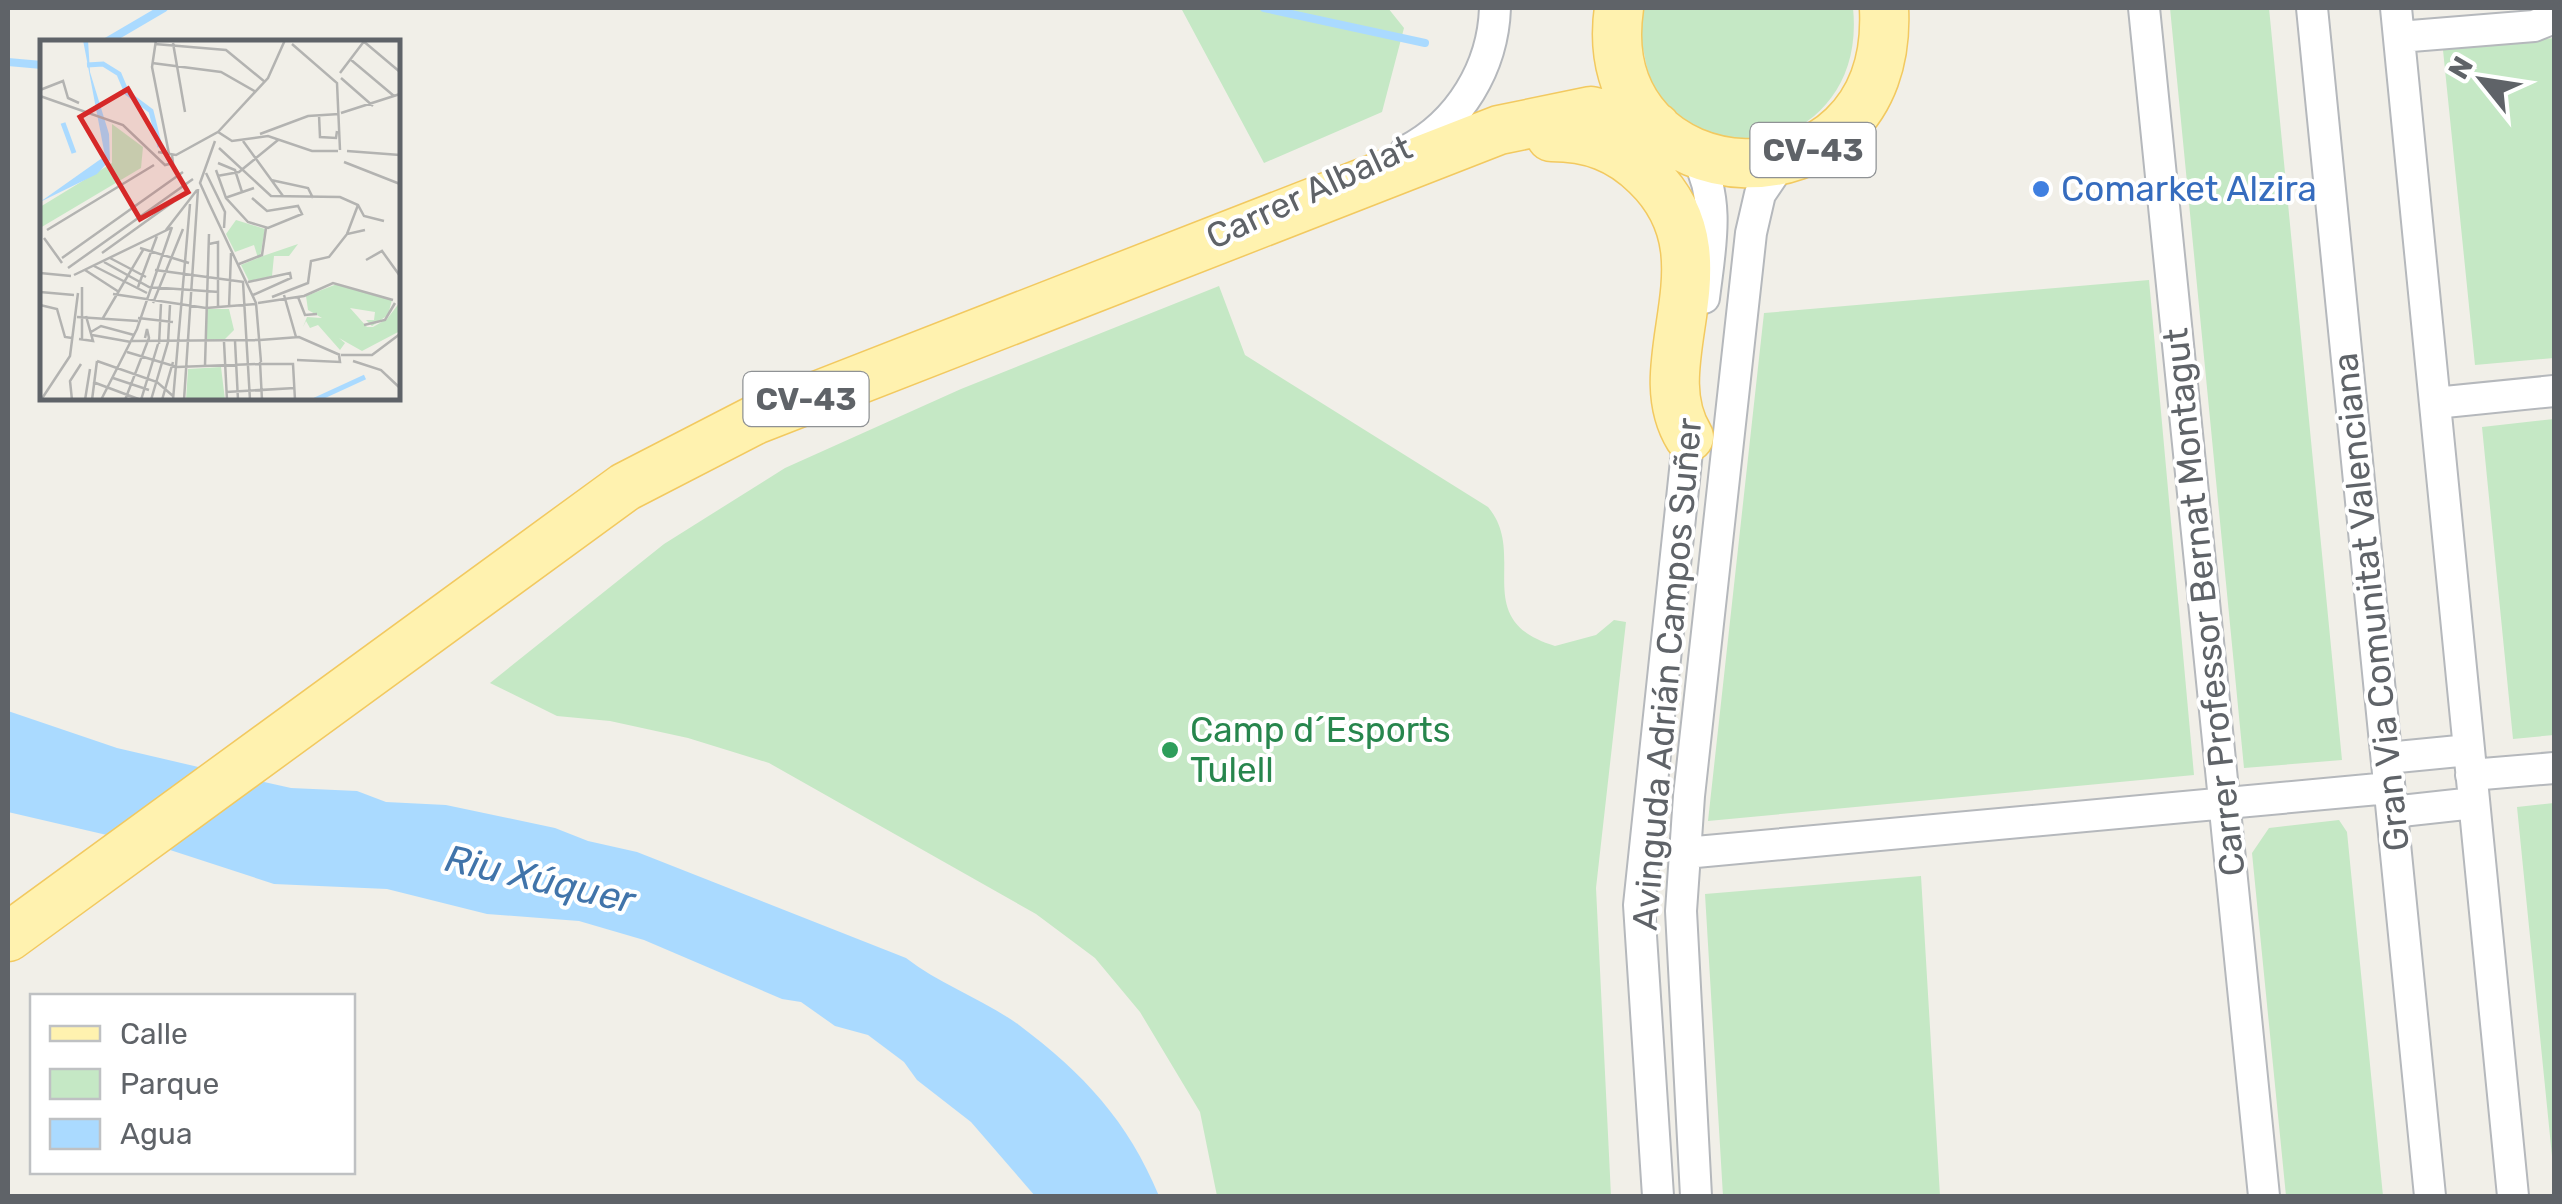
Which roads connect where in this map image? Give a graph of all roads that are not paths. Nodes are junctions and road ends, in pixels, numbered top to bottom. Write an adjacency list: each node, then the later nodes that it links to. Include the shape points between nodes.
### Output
1 (1495, 8): 13 (street, Carrer Albalat, via 1480,74 1430,136)
2 (1884, 8): 11 (main road, CV-43, via 1885,49 1851,122 1819,148)
3 (2144, 8): 20 (street, Carrer Professor Bernat Montagut)
4 (2312, 8): 19 (street, Gran Via Comunitat Valenciana)
5 (1618, 17): 8 (main road, CV-43, via 1622,70); 9 (main road, CV-43, via 1588,74)
6 (2554, 18): 7 (street, via 2534,26)
7 (2398, 22): 15 (street)
8 (1656, 127): 9 (main road, CV-43, via 1590,111); 10 (main road, CV-43)
9 (1499, 130): 12 (main road, CV-43)
10 (1696, 155): 11 (main road, CV-43, via 1738,165); 16 (street, Avinguda Adrián Campos Suñer, via 1710,183 1712,217)
11 (1781, 162): 21 (street, Avinguda Adrián Campos Suñer, via 1760,194 1752,233)
12 (1294, 209): 13 (main road, CV-43); 16 (main road, via 1412,183 1544,137 1574,137 1624,155 1658,185 1684,240 1676,405)
13 (1162, 260): 22 (main road, CV-43, via 754,420 626,487)
14 (2554, 391): 15 (street)
15 (2435, 403): 18 (street)
16 (1688, 436): 23 (street, Avinguda Adrián Campos Suñer, via 1639,905)
17 (2554, 768): 18 (street)
18 (2471, 776): 19 (street); 19 (street); 27 (street)
19 (2389, 786): 20 (street); 26 (street, Gran Via Comunitat Valenciana)
20 (2226, 803): 21 (street); 25 (street, Carrer Professor Bernat Montagut)
21 (1685, 853): 24 (street, Avinguda Adrián Campos Suñer, via 1680,912)
22 (8, 936)
23 (1658, 1196)
24 (1696, 1196)
25 (2264, 1196)
26 (2430, 1196)
27 (2513, 1196)

